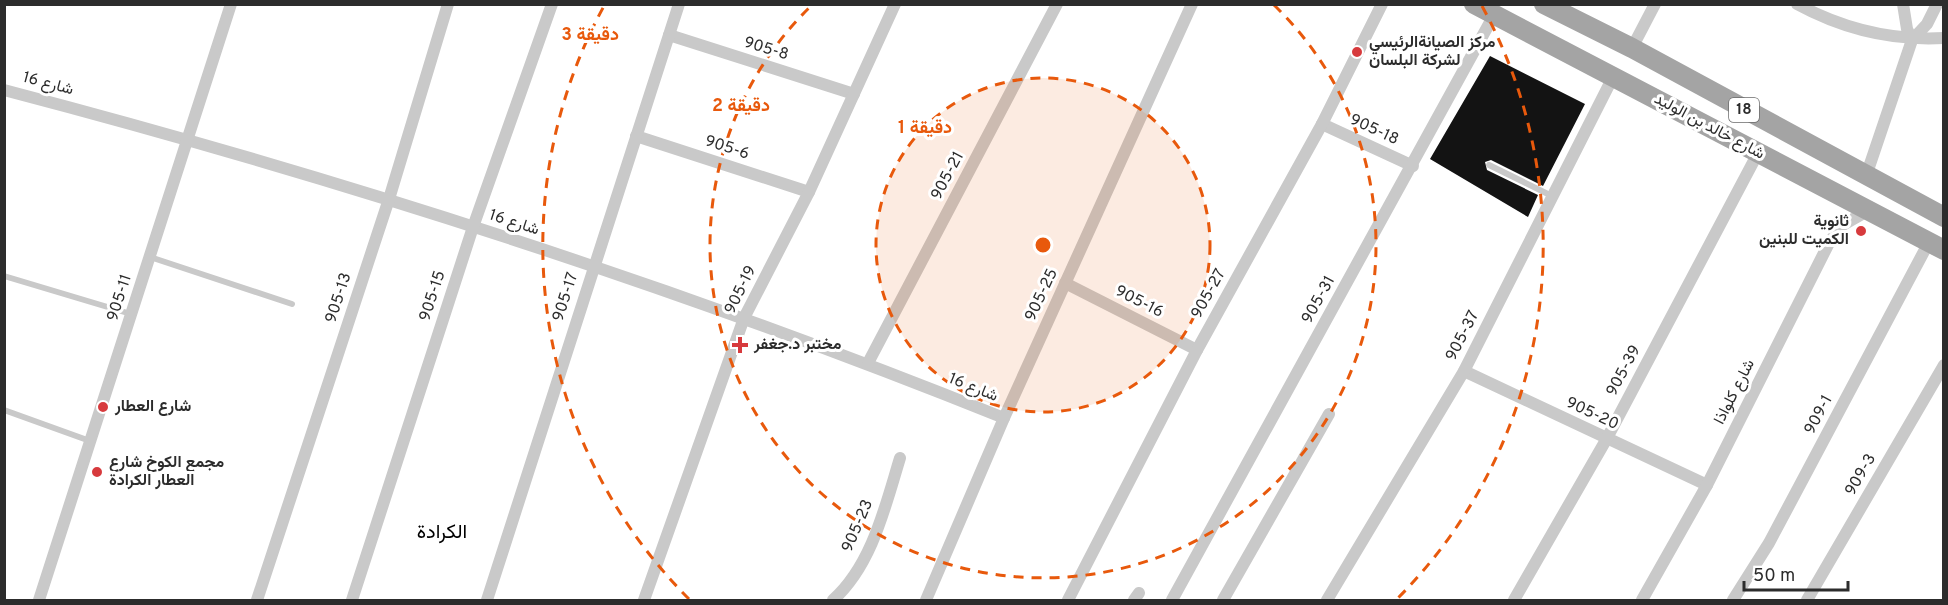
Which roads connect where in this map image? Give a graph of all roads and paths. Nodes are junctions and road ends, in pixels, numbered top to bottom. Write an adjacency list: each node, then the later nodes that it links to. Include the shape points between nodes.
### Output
1 (231, 4): 25 (street, 905-11)
2 (448, 4): 32 (street, 905-13)
3 (552, 4): 35 (street, 905-15)
4 (679, 4): 16 (street, 905-17)
5 (895, 4): 22 (street, 905-19)
6 (1057, 4): 45 (street, 905-21)
7 (1192, 4): 40 (street, 905-25)
8 (1382, 4): 23 (street, 905-27)
9 (1474, 4): 15 (main road, شارع خالد بن الوليد / 18)
10 (1544, 4): 19 (main road, شارع خالد بن الوليد / 18)
11 (1655, 4): 19 (street)
12 (1797, 4): 18 (street, via 1838,24)
13 (1903, 4): 18 (street)
14 (1937, 4): 18 (street, via 1927,24)
15 (1494, 15): 20 (main road, شارع خالد بن الوليد / 18); 28 (street, 905-31)
16 (669, 35): 22 (street, 905-8); 24 (street, 905-17)
17 (1944, 38): 18 (street)
18 (1912, 40): 29 (street)
19 (1632, 48): 29 (main road, شارع خالد بن الوليد / 18)
20 (1613, 77): 26 (main road, شارع خالد بن الوليد / 18); 31 (street, 905-37)
21 (4, 90): 25 (street, شارع 16)
22 (854, 94): 30 (street, 905-19)
23 (1322, 124): 28 (street, 905-18); 44 (street, 905-27)
24 (636, 136): 30 (street, 905-6); 38 (street, 905-17)
25 (189, 138): 32 (street, شارع 16); 37 (street, 905-11)
26 (1758, 153): 33 (main road, شارع خالد بن الوليد / 18); 51 (street, 905-39)
27 (1489, 165): 31 (lane)
28 (1413, 166): 63 (street, 905-31)
29 (1866, 176): 34 (main road, شارع خالد بن الوليد / 18)
30 (808, 192): 43 (street, 905-19)
31 (1552, 197): 47 (street, 905-37)
32 (389, 199): 35 (street, شارع 16); 56 (street, 905-13)
33 (1869, 210): 36 (main road, شارع خالد بن الوليد / 18); 54 (street, شارع كلواذا, via 1841,226 1829,243)
34 (1944, 217)
35 (473, 227): 38 (street, شارع 16); 57 (street, 905-15)
36 (1936, 246): 68 (street, 909-1)
37 (150, 257): 41 (lane); 42 (street, 905-11)
38 (593, 266): 43 (street, شارع 16); 58 (street, 905-17)
39 (4, 276): 42 (lane)
40 (1065, 283): 44 (street, 905-16); 50 (street, 905-25)
41 (292, 304)
42 (131, 315): 52 (street, 905-11)
43 (744, 318): 45 (street, شارع 16); 59 (street, 905-19)
44 (1197, 350): 62 (street, 905-27)
45 (868, 363): 50 (street, شارع 16)
46 (1944, 365): 69 (street, 909-3)
47 (1464, 371): 51 (street, 905-20); 65 (street, 905-37)
48 (4, 410): 52 (lane)
49 (1329, 414): 64 (street)
50 (1004, 418): 61 (street, 905-25)
51 (1606, 440): 54 (street, 905-20); 66 (street, 905-39)
52 (90, 441): 55 (street, 905-11)
53 (900, 458): 60 (street, 905-23, via 879,525 849,586)
54 (1707, 485): 67 (street, شارع كلواذا)
55 (39, 600)
56 (258, 600)
57 (352, 600)
58 (487, 600)
59 (644, 600)
60 (833, 600)
61 (926, 600)
62 (1068, 600)
63 (1172, 600)
64 (1223, 600)
65 (1327, 600)
66 (1514, 600)
67 (1642, 600)
68 (1733, 600)
69 (1807, 600)

